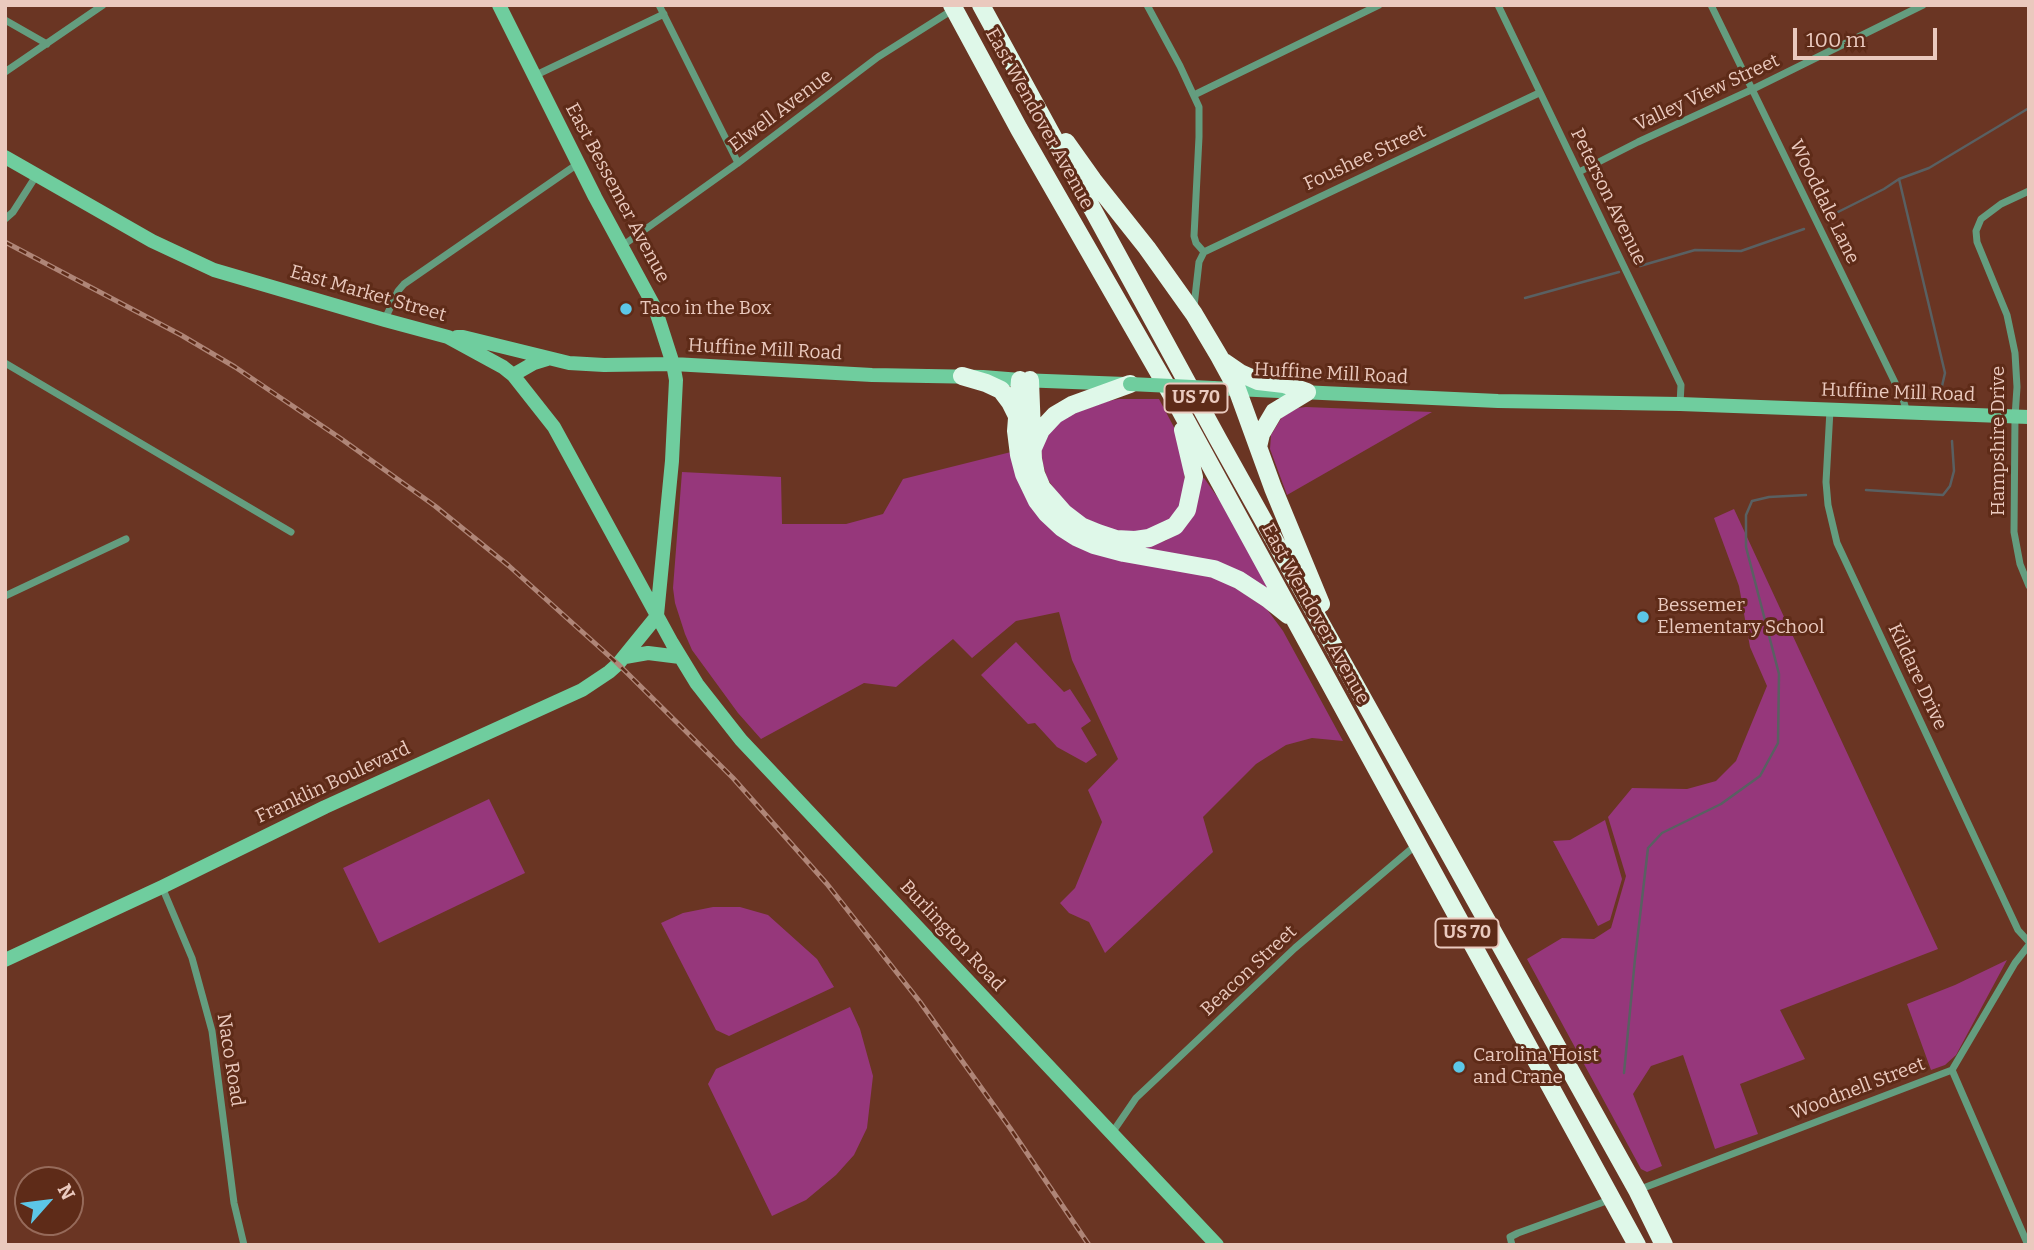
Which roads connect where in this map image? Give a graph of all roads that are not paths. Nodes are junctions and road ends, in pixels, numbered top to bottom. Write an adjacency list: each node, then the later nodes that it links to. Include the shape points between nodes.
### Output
1 (103, 5): 13 (street)
2 (499, 5): 15 (main road, East Bessemer Avenue)
3 (659, 5): 11 (street)
4 (981, 5): 16 (highway, East Wendover Avenue / US 70)
5 (1147, 5): 19 (street)
6 (1378, 5): 19 (street)
7 (1498, 5): 18 (street, Peterson Avenue)
8 (1711, 5): 17 (street, Wooddale Lane)
9 (1923, 5): 17 (street, Valley View Street)
10 (956, 7): 22 (street, Elwell Avenue, via 878,57); 44 (highway, East Wendover Avenue / US 70, via 1018,129)
11 (664, 14): 15 (street); 22 (street)
12 (5, 20): 13 (street)
13 (47, 44): 14 (street)
14 (5, 72)
15 (534, 76): 21 (main road, East Bessemer Avenue)
16 (1021, 80): 29 (highway); 60 (highway, East Wendover Avenue / US 70)
17 (1751, 90): 23 (street, Valley View Street); 46 (street, Wooddale Lane)
18 (1539, 93): 23 (street, Peterson Avenue); 28 (street, Foushee Street)
19 (1194, 94): 28 (street, via 1199,107 1194,236)
20 (5, 157): 24 (main road, East Market Street)
21 (579, 163): 27 (main road, East Bessemer Avenue); 30 (street, via 404,284)
22 (738, 163): 27 (street, Elwell Avenue)
23 (1579, 172): 43 (street, Peterson Avenue, via 1681,385)
24 (36, 176): 26 (street); 30 (main road, East Market Street, via 214,270)
25 (2029, 191): 48 (street, Hampshire Drive, via 1981,219 1976,231 2007,315)
26 (5, 219)
27 (621, 246): 36 (main road, East Bessemer Avenue, via 655,308)
28 (1204, 252): 29 (street, via 1193,300)
29 (1195, 314): 34 (highway)
30 (384, 320): 31 (main road, East Market Street)
31 (448, 337): 32 (main road, Huffine Mill Road); 37 (main road, East Market Street)
32 (527, 354): 33 (main road, Huffine Mill Road); 37 (main road, via 512,360)
33 (549, 358): 36 (main road, Huffine Mill Road, via 604,365); 37 (main road)
34 (1221, 360): 41 (highway); 42 (highway, via 1258,381)
35 (5, 363): 51 (street)
36 (673, 365): 38 (main road, Huffine Mill Road); 55 (main road, East Bessemer Avenue, via 672,461)
37 (508, 371): 55 (main road, East Market Street, via 554,427)
38 (962, 376): 39 (main road, Huffine Mill Road); 47 (highway, via 1001,390)
39 (1025, 380): 40 (main road, Huffine Mill Road); 47 (highway); 50 (highway)
40 (1130, 384): 41 (main road, Huffine Mill Road, bridge); 50 (highway, via 1055,415)
41 (1237, 389): 42 (main road, Huffine Mill Road); 49 (highway)
42 (1307, 393): 43 (main road, Huffine Mill Road); 49 (highway, via 1274,412)
43 (1680, 404): 45 (main road, Huffine Mill Road)
44 (1178, 406): 50 (highway, via 1194,477 1191,495 1175,526 1149,538 1116,538 1081,526 1064,513 1039,481); 56 (highway, East Wendover Avenue / US 70)
45 (1830, 411): 46 (main road, Huffine Mill Road); 63 (street, Kildare Drive, via 1826,482 1837,543 2018,930)
46 (1907, 413): 48 (main road, Huffine Mill Road)
47 (1017, 416): 56 (highway, via 1019,455 1030,489 1062,528 1094,545 1214,569 1239,580)
48 (2022, 417): 53 (street, Hampshire Drive, via 2014,532)
49 (1258, 447): 60 (highway)
50 (1033, 448)
51 (291, 532)
52 (126, 539): 54 (street)
53 (2029, 586)
54 (5, 596)
55 (657, 617): 57 (main road, East Market Street); 58 (main road, Franklin Boulevard)
56 (1296, 622): 61 (highway, East Wendover Avenue / US 70)
57 (672, 643): 59 (main road, Burlington Road)
58 (625, 657): 59 (main road, via 648,653); 62 (main road, Franklin Boulevard, via 582,690)
59 (680, 657): 66 (main road, Burlington Road, via 741,740)
60 (1354, 684): 67 (highway, East Wendover Avenue / US 70)
61 (1418, 844): 66 (street, Beacon Street, via 1305,940 1136,1098); 68 (highway, East Wendover Avenue / US 70)
62 (162, 887): 64 (main road, Franklin Boulevard); 70 (street, Naco Road, via 192,958 212,1031 234,1203)
63 (2029, 943): 65 (street, Woodnell Street)
64 (5, 960)
65 (1952, 1070): 67 (street, Woodnell Street); 74 (street)
66 (1112, 1133): 71 (main road, Burlington Road)
67 (1637, 1190): 73 (highway, East Wendover Avenue / US 70)
68 (1612, 1199): 69 (street); 72 (highway, East Wendover Avenue / US 70)
69 (1511, 1241)
70 (244, 1245)
71 (1217, 1245)
72 (1637, 1245)
73 (1664, 1245)
74 (2028, 1245)

